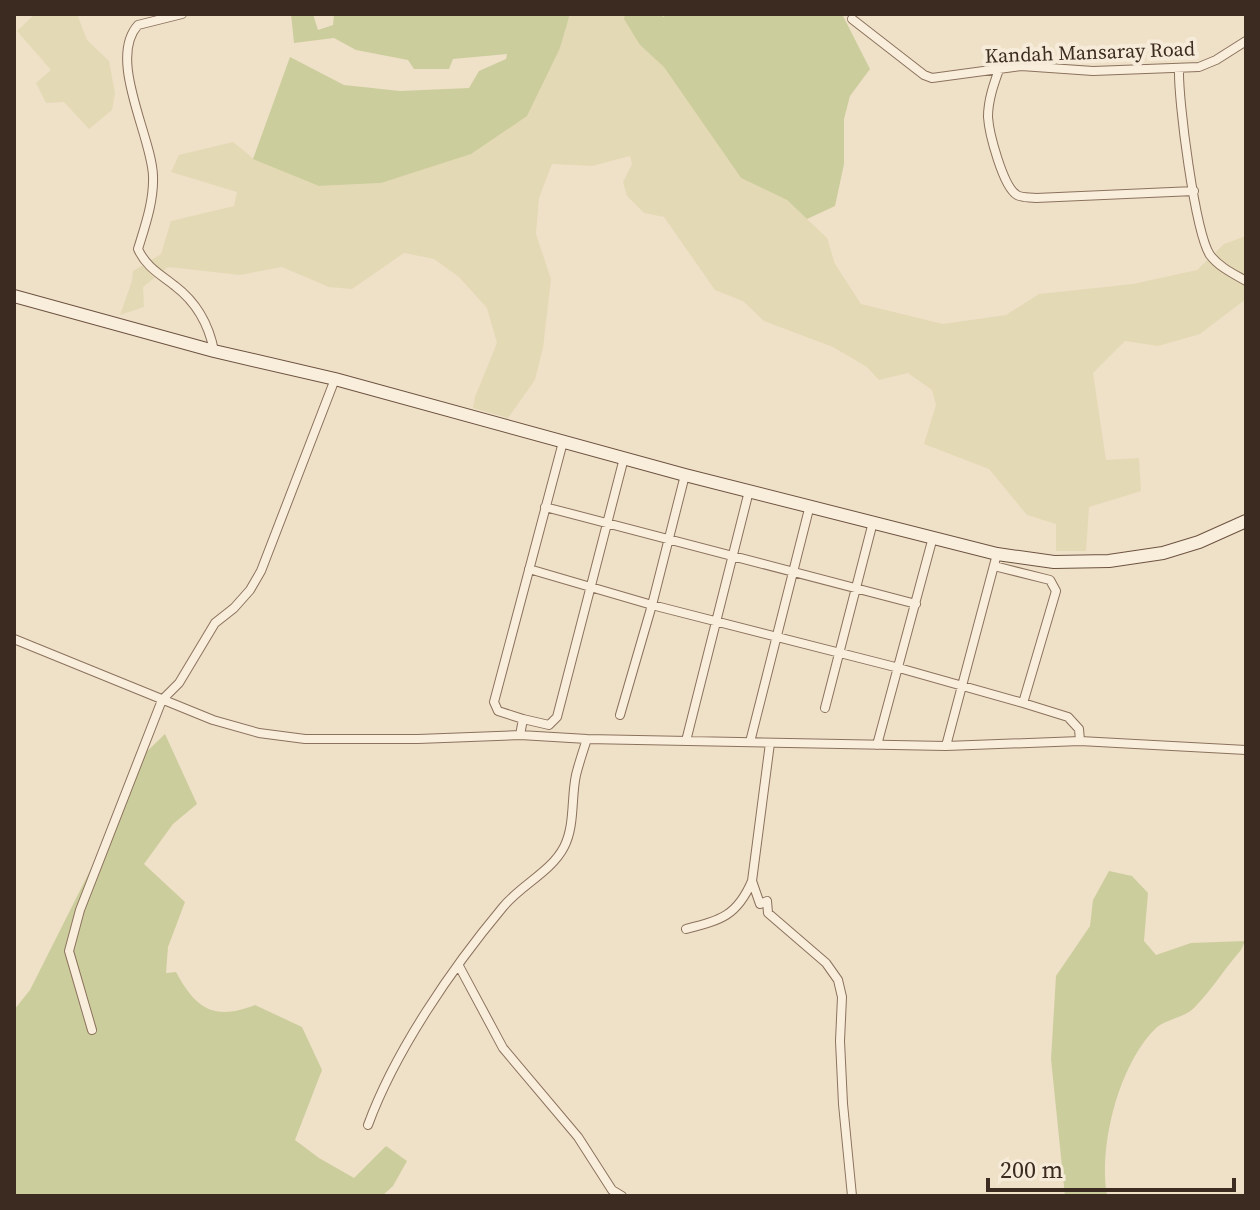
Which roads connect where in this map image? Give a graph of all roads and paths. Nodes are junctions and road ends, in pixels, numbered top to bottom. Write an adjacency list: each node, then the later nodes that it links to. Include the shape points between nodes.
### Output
1 (182, 14): 9 (street, via 138,25 128,41 132,88 153,172 138,249 150,268 194,303)
2 (852, 19): 4 (street, Kandah Mansaray Road, via 932,78)
3 (1246, 41): 5 (street, Kandah Mansaray Road, via 1207,64)
4 (1000, 67): 5 (street, Kandah Mansaray Road); 6 (street, via 988,119 1002,170 1015,194 1036,198)
5 (1179, 69): 6 (street)
6 (1194, 191): 7 (street, via 1208,251)
7 (1246, 281)
8 (14, 296): 9 (main road)
9 (214, 351): 10 (main road)
10 (335, 379): 11 (main road); 36 (street, via 256,581 215,623 179,683)
11 (563, 442): 12 (main road); 16 (street)
12 (624, 458): 13 (main road); 17 (street)
13 (685, 475): 14 (main road); 21 (street)
14 (749, 491): 15 (main road); 22 (street)
15 (810, 505): 19 (main road); 25 (street)
16 (545, 507): 17 (street); 24 (street)
17 (607, 521): 21 (street); 26 (street)
18 (1246, 521): 23 (main road, via 1163,553 1109,561)
19 (873, 522): 20 (main road); 27 (street)
20 (933, 537): 23 (main road); 28 (street)
21 (668, 539): 22 (street); 29 (street)
22 (731, 556): 25 (street); 30 (street)
23 (995, 560): 35 (street); 37 (street, via 1050,580 1056,591)
24 (529, 569): 26 (street); 40 (street, via 494,702 498,711)
25 (793, 572): 27 (street); 31 (street)
26 (591, 587): 29 (street); 40 (street, via 557,717 549,725)
27 (856, 588): 28 (street); 33 (street)
28 (916, 604): 34 (street)
29 (652, 605): 30 (street); 39 (street)
30 (714, 621): 31 (street); 43 (street)
31 (777, 636): 33 (street); 45 (street)
32 (14, 639): 36 (street)
33 (839, 653): 34 (street); 38 (street)
34 (899, 668): 35 (street); 47 (street)
35 (962, 686): 37 (street); 48 (street)
36 (162, 700): 41 (street, via 259,733 305,739); 53 (street, via 69,951)
37 (1023, 703): 44 (street, via 1068,717 1079,729)
38 (825, 708)
39 (620, 715)
40 (523, 719): 41 (street)
41 (520, 735): 42 (street)
42 (587, 739): 43 (street); 52 (street, via 565,845 505,904)
43 (686, 741): 45 (street)
44 (1080, 741): 48 (street); 49 (street)
45 (750, 742): 46 (street)
46 (770, 743): 47 (street); 50 (street)
47 (877, 745): 48 (street)
48 (946, 746)
49 (1246, 750)
50 (752, 881): 51 (street, via 745,897 719,921); 56 (street, via 760,904 767,901 768,913 838,980)
51 (686, 929)
52 (459, 966): 54 (street, via 411,1037); 55 (street, via 503,1048 578,1137 612,1190)
53 (92, 1030)
54 (368, 1125)
55 (622, 1196)
56 (852, 1196)

